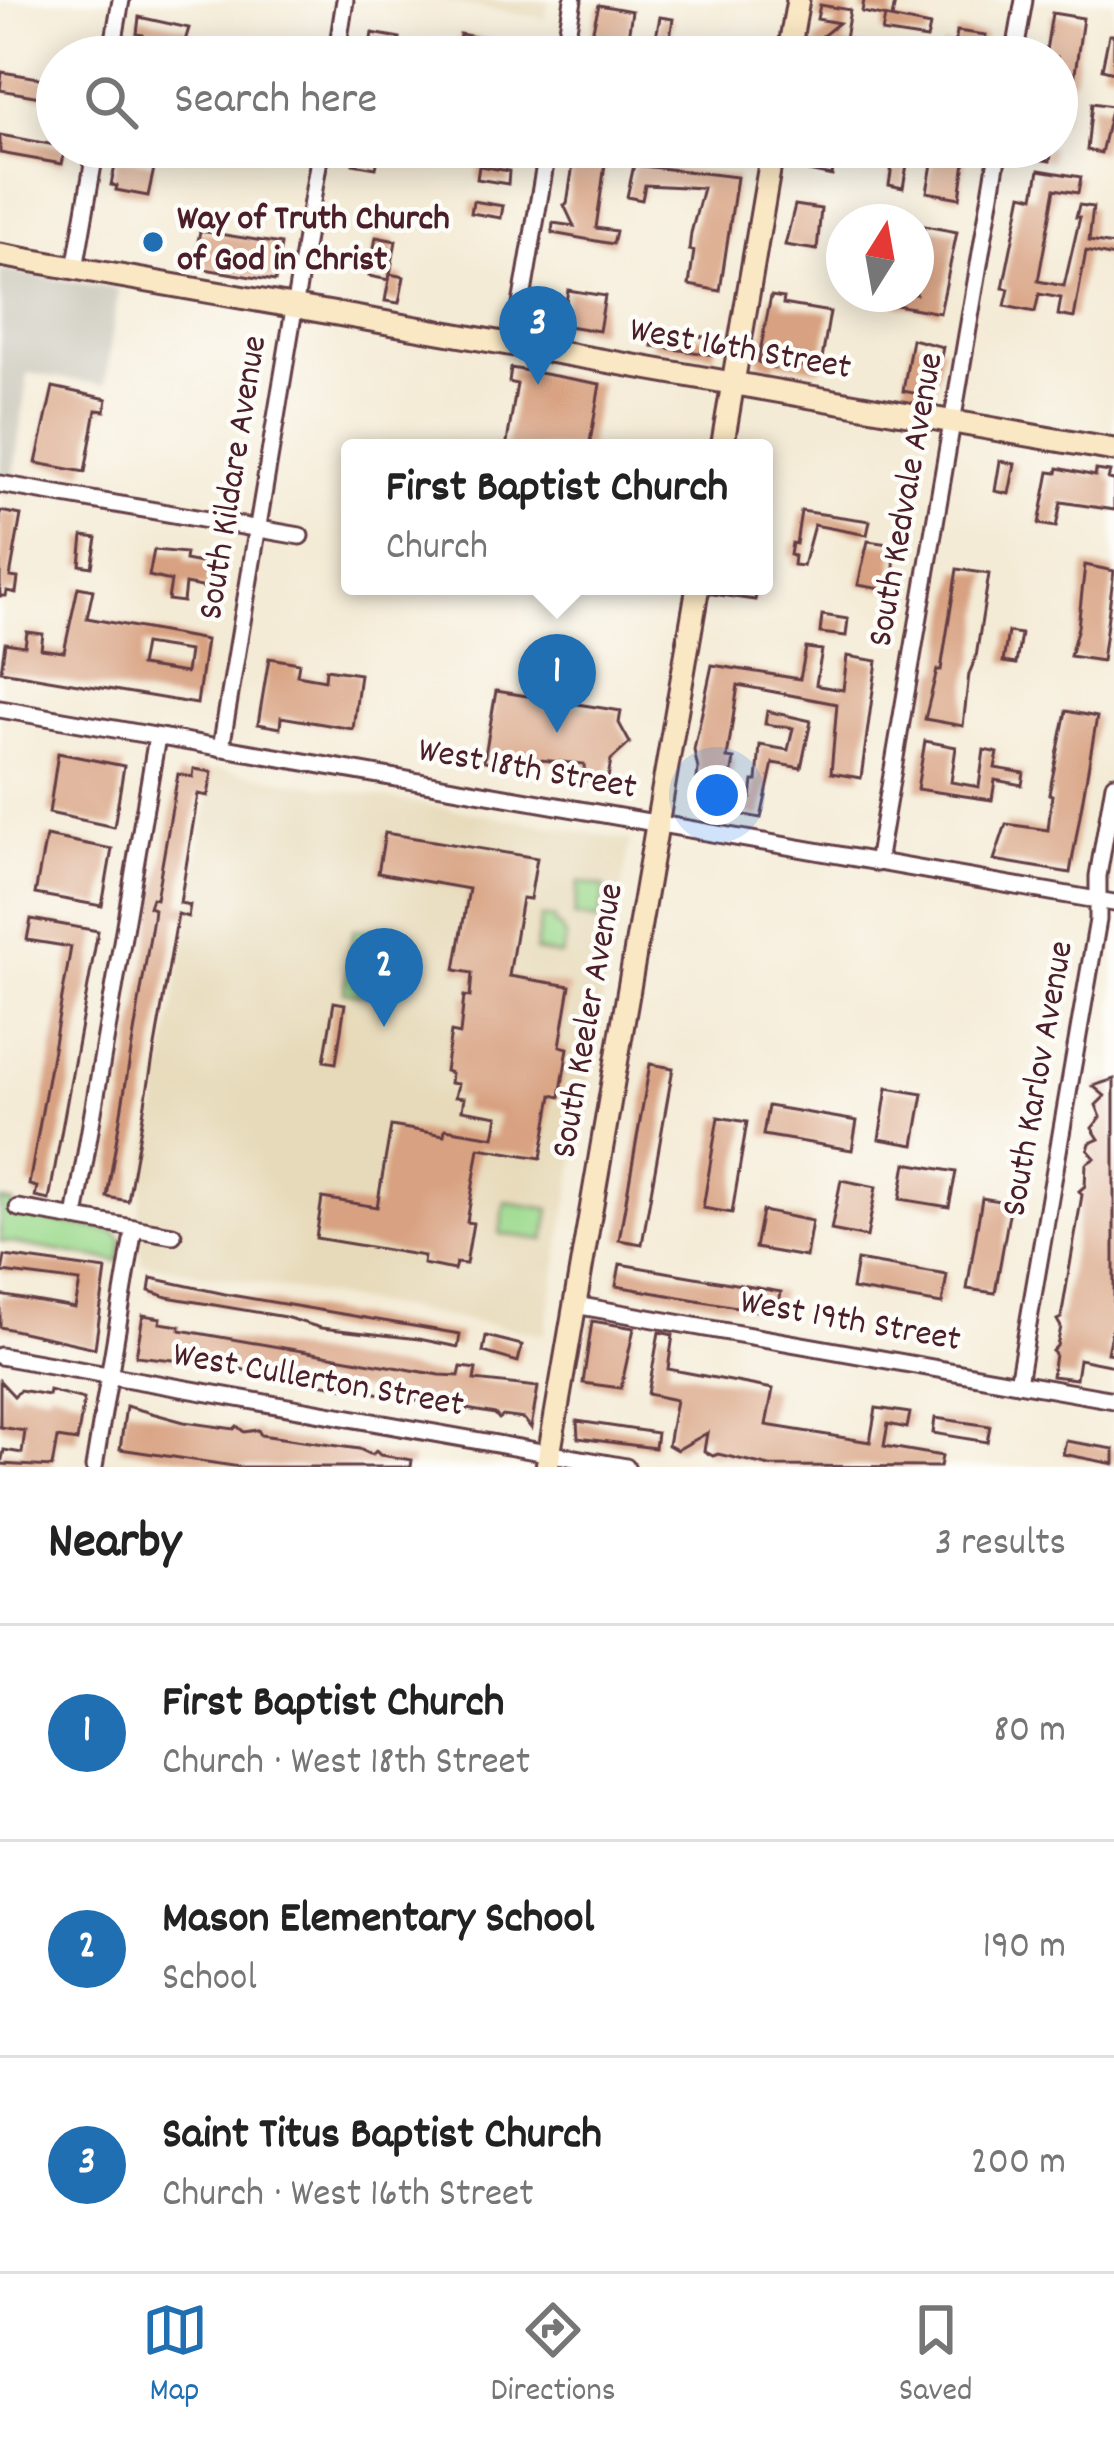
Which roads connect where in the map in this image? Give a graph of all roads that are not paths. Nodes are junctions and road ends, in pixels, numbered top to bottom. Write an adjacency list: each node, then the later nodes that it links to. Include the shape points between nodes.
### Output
1 (121, 0): 6 (street)
2 (345, 0): 7 (street)
3 (573, 0): 8 (street)
4 (798, 0): 9 (street)
5 (1024, 0): 10 (street)
6 (115, 36)
7 (339, 36)
8 (567, 36)
9 (792, 36)
10 (1018, 36)
11 (92, 168): 17 (street)
12 (317, 168): 18 (street, South Kildare Avenue)
13 (544, 168): 19 (street)
14 (769, 168): 20 (street)
15 (995, 168): 21 (street, South Kedvale Avenue)
16 (0, 255): 17 (street, West 16th Street)
17 (75, 269): 18 (street, West 16th Street)
18 (294, 307): 19 (street, West 16th Street); 25 (street, South Kildare Avenue)
19 (514, 346): 20 (street, West 16th Street)
20 (733, 384): 21 (street, West 16th Street); 22 (street)
21 (952, 422): 23 (street, West 16th Street); 33 (street, South Kedvale Avenue)
22 (724, 439)
23 (1114, 450)
24 (0, 484): 25 (street)
25 (257, 528): 26 (street); 30 (street, South Kildare Avenue)
26 (301, 536)
27 (696, 595): 32 (street, South Keeler Avenue)
28 (0, 710): 29 (street, West 18th Street)
29 (158, 737): 30 (street, West 18th Street); 36 (street)
30 (221, 748): 32 (street, West 18th Street)
31 (1114, 784): 34 (street, South Karlov Avenue, via 1098,876)
32 (658, 824): 33 (street, West 18th Street); 39 (street, South Keeler Avenue)
33 (877, 862): 34 (street, West 18th Street)
34 (1106, 902): 42 (street, South Karlov Avenue)
35 (18, 1208): 36 (street)
36 (75, 1218): 37 (street)
37 (134, 1228): 38 (street); 41 (street)
38 (173, 1234)
39 (575, 1305): 42 (street, West 19th Street); 44 (street, South Keeler Avenue)
40 (0, 1356): 41 (street, West Cullerton Street)
41 (110, 1376): 44 (street, West Cullerton Street); 45 (street)
42 (1018, 1384): 43 (street, West 19th Street)
43 (1114, 1400)
44 (549, 1460): 46 (street, West Cullerton Street)
45 (94, 1467)
46 (626, 1467)

